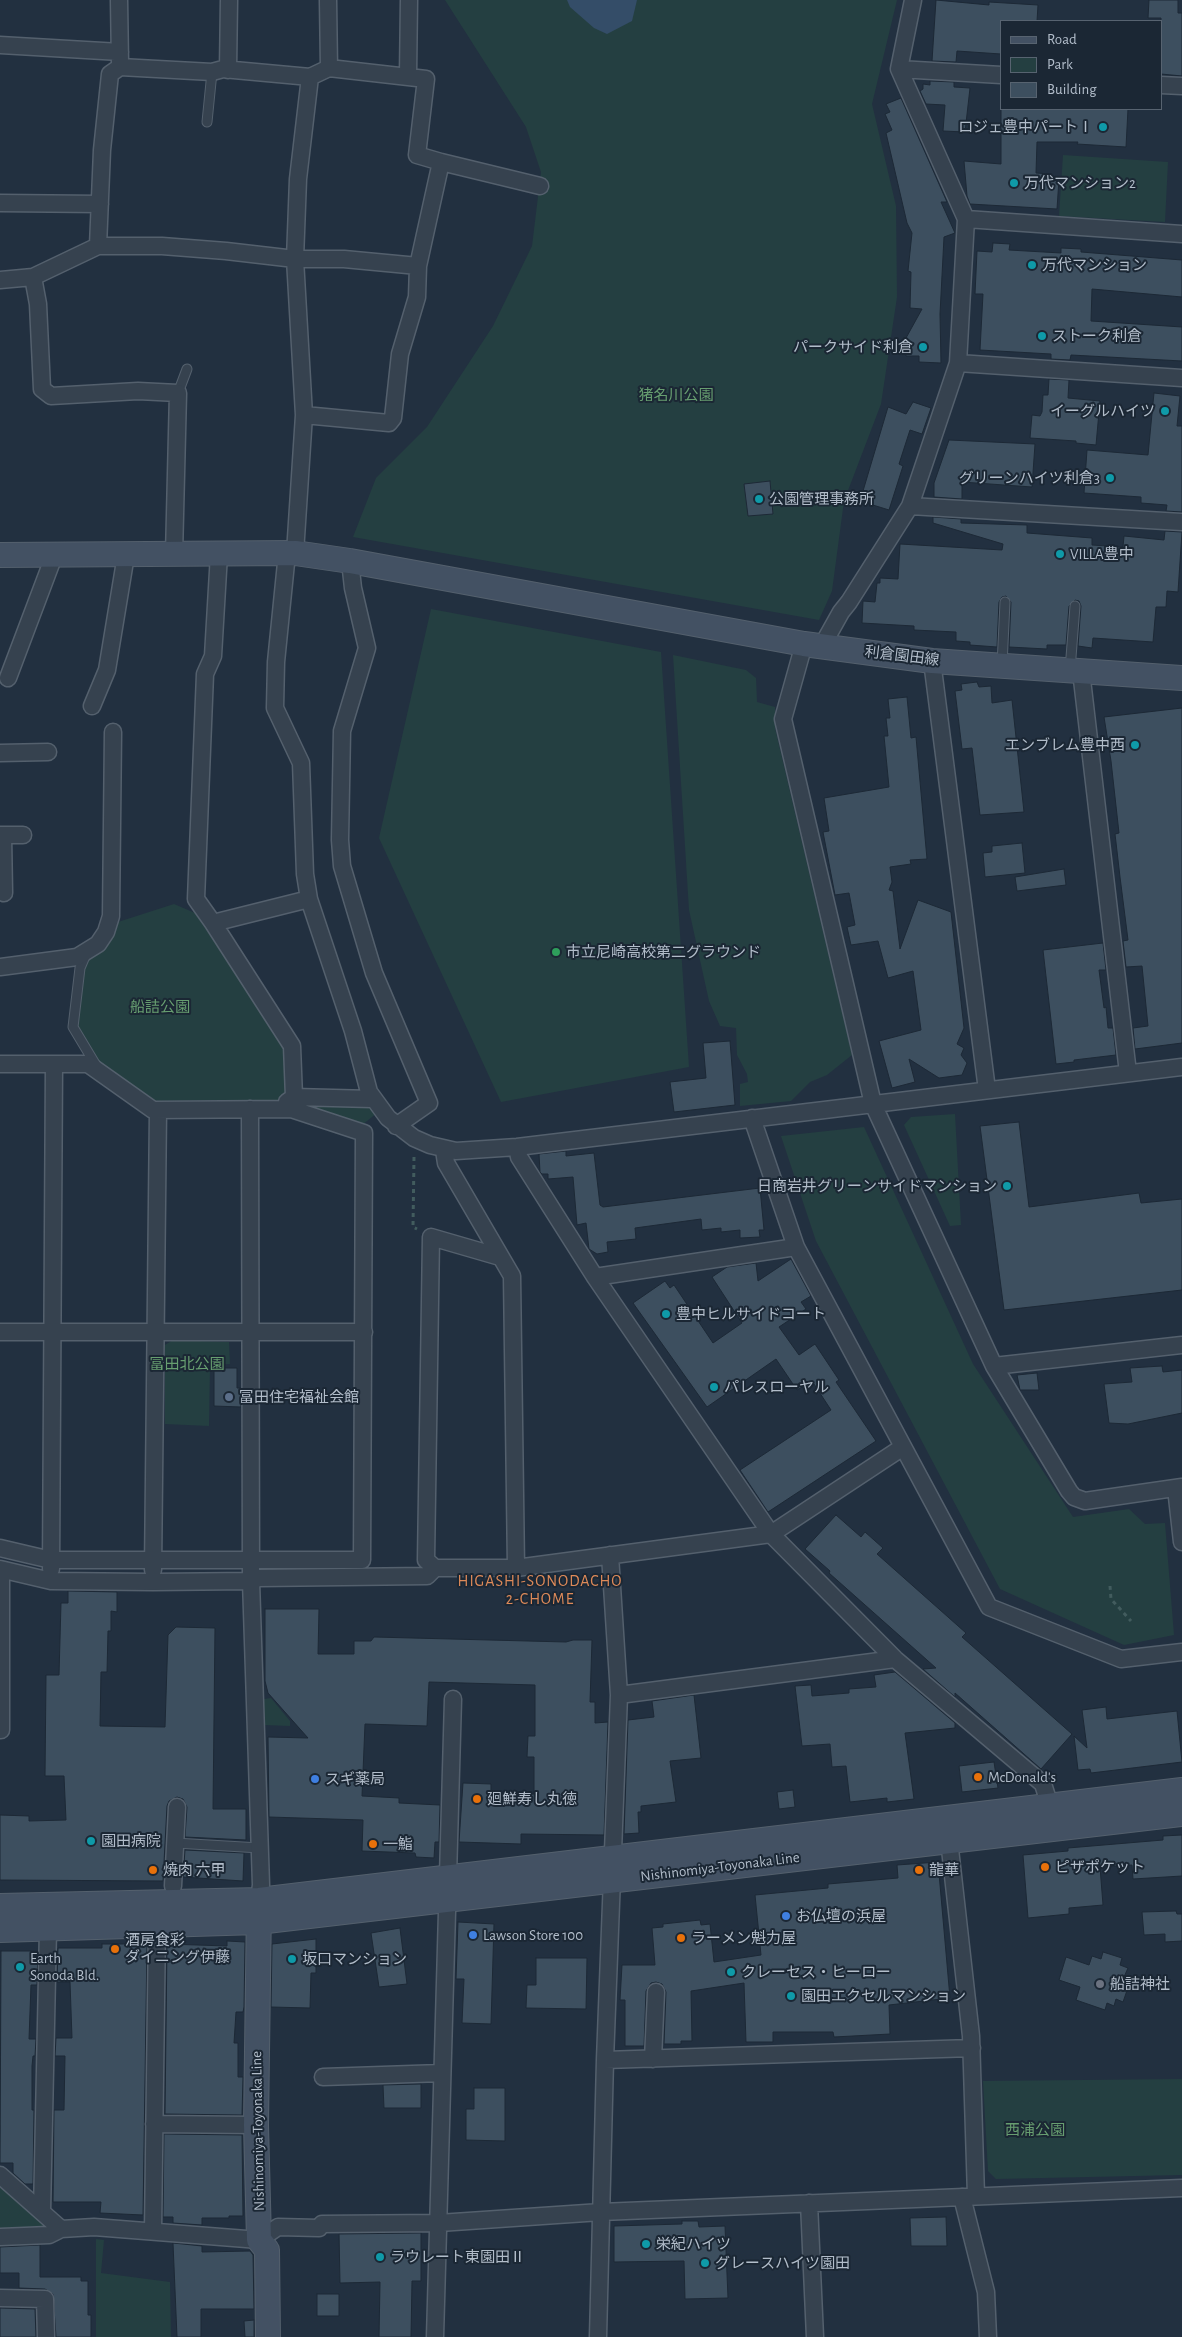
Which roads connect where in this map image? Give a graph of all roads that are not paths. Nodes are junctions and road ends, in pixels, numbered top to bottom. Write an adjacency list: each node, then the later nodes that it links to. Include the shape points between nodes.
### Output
1 (119, 0): 7 (street)
2 (229, 0): 10 (street)
3 (328, 0): 8 (street)
4 (409, 0): 13 (street)
5 (912, 0): 9 (street)
6 (0, 44): 7 (street)
7 (120, 59): 11 (street); 21 (street, via 110,74)
8 (329, 68): 13 (street); 14 (street)
9 (899, 69): 12 (street); 22 (street)
10 (228, 70): 11 (street); 14 (street)
11 (212, 72): 17 (lane)
12 (1000, 75)
13 (408, 76): 18 (street, via 426,79 417,155)
14 (310, 77): 25 (street, via 298,179)
15 (1162, 85): 16 (street)
16 (1182, 86)
17 (207, 122)
18 (441, 162): 19 (street); 26 (street)
19 (540, 186)
20 (0, 203): 21 (street)
21 (100, 204): 24 (street)
22 (966, 219): 23 (street); 29 (street)
23 (1182, 234)
24 (98, 246): 25 (street, via 208,249); 27 (street)
25 (295, 260): 26 (street, via 344,259); 33 (street)
26 (418, 266): 33 (street, via 417,298 400,354 393,418 389,422)
27 (33, 277): 28 (street); 32 (street, via 38,304 42,389 51,396 138,391)
28 (0, 280)
29 (958, 363): 31 (street); 34 (street)
30 (187, 369): 32 (lane)
31 (1182, 378)
32 (178, 393): 40 (street)
33 (304, 415): 36 (street)
34 (910, 506): 35 (street); 45 (street, via 849,602)
35 (1182, 522)
36 (291, 553): 37 (main road, 利倉園田線); 42 (main road, 利倉園田線); 58 (street, via 276,662 274,708 301,763 305,874)
37 (219, 554): 40 (main road, 利倉園田線); 59 (street, via 213,656 205,674 196,899)
38 (0, 555): 41 (main road, 利倉園田線)
39 (126, 555): 40 (main road, 利倉園田線); 41 (main road, 利倉園田線); 51 (street, via 107,670)
40 (174, 555)
41 (54, 556): 49 (street)
42 (350, 561): 45 (main road, 利倉園田線); 75 (street, via 367,648 342,731 342,866 374,972 429,1103)
43 (1005, 602): 47 (lane)
44 (1075, 606): 48 (lane)
45 (813, 645): 46 (main road, 利倉園田線); 70 (street, via 783,719)
46 (932, 661): 47 (main road, 利倉園田線); 67 (street)
47 (1002, 666): 48 (main road, 利倉園田線)
48 (1076, 671): 50 (main road, 利倉園田線); 66 (street)
49 (8, 678)
50 (1182, 678)
51 (92, 706)
52 (113, 732): 60 (street, via 111,916 106,932)
53 (48, 752): 54 (street)
54 (0, 753)
55 (2, 834): 56 (street); 57 (street)
56 (23, 834)
57 (4, 893)
58 (309, 898): 59 (street); 69 (street)
59 (213, 923): 68 (street, via 292,1046)
60 (88, 951): 61 (street, via 77,957); 65 (lane, via 80,968 73,1027)
61 (0, 966)
62 (0, 1064): 63 (street)
63 (54, 1064): 65 (street, via 88,1064); 82 (street)
64 (1182, 1067): 66 (street)
65 (100, 1072): 73 (street, via 153,1110)
66 (1128, 1073): 67 (street)
67 (987, 1090): 70 (street)
68 (294, 1097): 69 (street); 72 (street)
69 (372, 1099): 75 (street)
70 (873, 1104): 74 (street); 87 (street)
71 (250, 1109): 72 (street); 73 (street); 84 (street)
72 (277, 1109): 85 (street, via 292,1109 364,1134)
73 (158, 1110): 83 (street)
74 (752, 1118): 76 (street); 78 (street)
75 (396, 1126): 77 (street, via 414,1138)
76 (517, 1146): 77 (street); 80 (street, via 519,1157)
77 (444, 1150): 79 (street, via 446,1163)
78 (796, 1246): 80 (street); 88 (street)
79 (500, 1258): 98 (street, via 431,1237 426,1560); 99 (street, via 512,1276)
80 (595, 1277): 90 (street)
81 (0, 1332): 82 (street)
82 (53, 1332): 83 (street); 94 (street)
83 (155, 1332): 84 (street); 95 (street)
84 (252, 1332): 85 (street); 96 (street)
85 (364, 1332): 97 (street)
86 (1182, 1345): 87 (street)
87 (994, 1366): 89 (street, via 1074,1497 1085,1501)
88 (903, 1447): 90 (street); 104 (street, via 989,1607 1121,1658)
89 (1179, 1488): 91 (street)
90 (771, 1534): 93 (street); 105 (street)
91 (1182, 1542)
92 (0, 1548): 94 (street)
93 (610, 1555): 99 (street); 106 (street)
94 (51, 1560): 95 (street); 101 (street)
95 (153, 1560): 96 (street); 102 (street)
96 (251, 1560): 97 (street); 103 (street)
97 (362, 1568): 98 (street, via 427,1576); 103 (street, via 259,1578)
98 (435, 1568): 99 (street)
99 (516, 1568)
100 (1, 1570): 101 (street); 108 (street)
101 (52, 1581): 102 (street)
102 (153, 1582): 103 (street)
103 (251, 1582): 115 (street)
104 (1182, 1652)
105 (895, 1659): 106 (street); 110 (street, via 1043,1784)
106 (619, 1695): 116 (street)
107 (453, 1699): 117 (street)
108 (1, 1730)
109 (1182, 1790): 110 (main road, Nishinomiya-Toyonaka Line)
110 (1050, 1806): 116 (main road, Nishinomiya-Toyonaka Line)
111 (177, 1807): 114 (street)
112 (1182, 1814): 113 (main road, Nishinomiya-Toyonaka Line)
113 (949, 1840): 118 (main road, Nishinomiya-Toyonaka Line); 127 (street)
114 (175, 1844): 115 (lane); 119 (street)
115 (260, 1848): 122 (street)
116 (613, 1857): 117 (main road, Nishinomiya-Toyonaka Line); 118 (street)
117 (449, 1876): 120 (street); 122 (main road, Nishinomiya-Toyonaka Line)
118 (612, 1880): 120 (main road, Nishinomiya-Toyonaka Line); 129 (street)
119 (173, 1886)
120 (448, 1900): 122 (main road, Nishinomiya-Toyonaka Line); 130 (street)
121 (0, 1906): 122 (main road, Nishinomiya-Toyonaka Line)
122 (258, 1911): 123 (main road, Nishinomiya-Toyonaka Line); 133 (main road, Nishinomiya-Toyonaka Line)
123 (157, 1925): 124 (main road, Nishinomiya-Toyonaka Line); 132 (street)
124 (48, 1929): 125 (main road, Nishinomiya-Toyonaka Line); 138 (street)
125 (0, 1930)
126 (656, 1992): 128 (street)
127 (972, 2048): 128 (street); 136 (street)
128 (653, 2058): 129 (street)
129 (605, 2060): 139 (street)
130 (442, 2073): 131 (street); 140 (street)
131 (323, 2077)
132 (154, 2124): 133 (street); 142 (street)
133 (256, 2125): 144 (main road, Nishinomiya-Toyonaka Line)
134 (0, 2175): 138 (street)
135 (1182, 2188): 136 (street)
136 (969, 2196): 137 (street); 151 (street, via 986,2292)
137 (809, 2203): 139 (street); 150 (street)
138 (42, 2212): 141 (street)
139 (601, 2212): 140 (street); 149 (street)
140 (439, 2223): 144 (street, via 278,2227); 148 (street)
141 (60, 2229): 142 (street, via 94,2227); 143 (street, via 49,2235)
142 (153, 2232): 144 (street)
143 (0, 2237)
144 (259, 2240): 147 (main road, Nishinomiya-Toyonaka Line, via 267,2250)
145 (0, 2298): 146 (street, via 45,2299)
146 (46, 2337)
147 (268, 2337)
148 (435, 2337)
149 (598, 2337)
150 (816, 2337)
151 (988, 2337)

